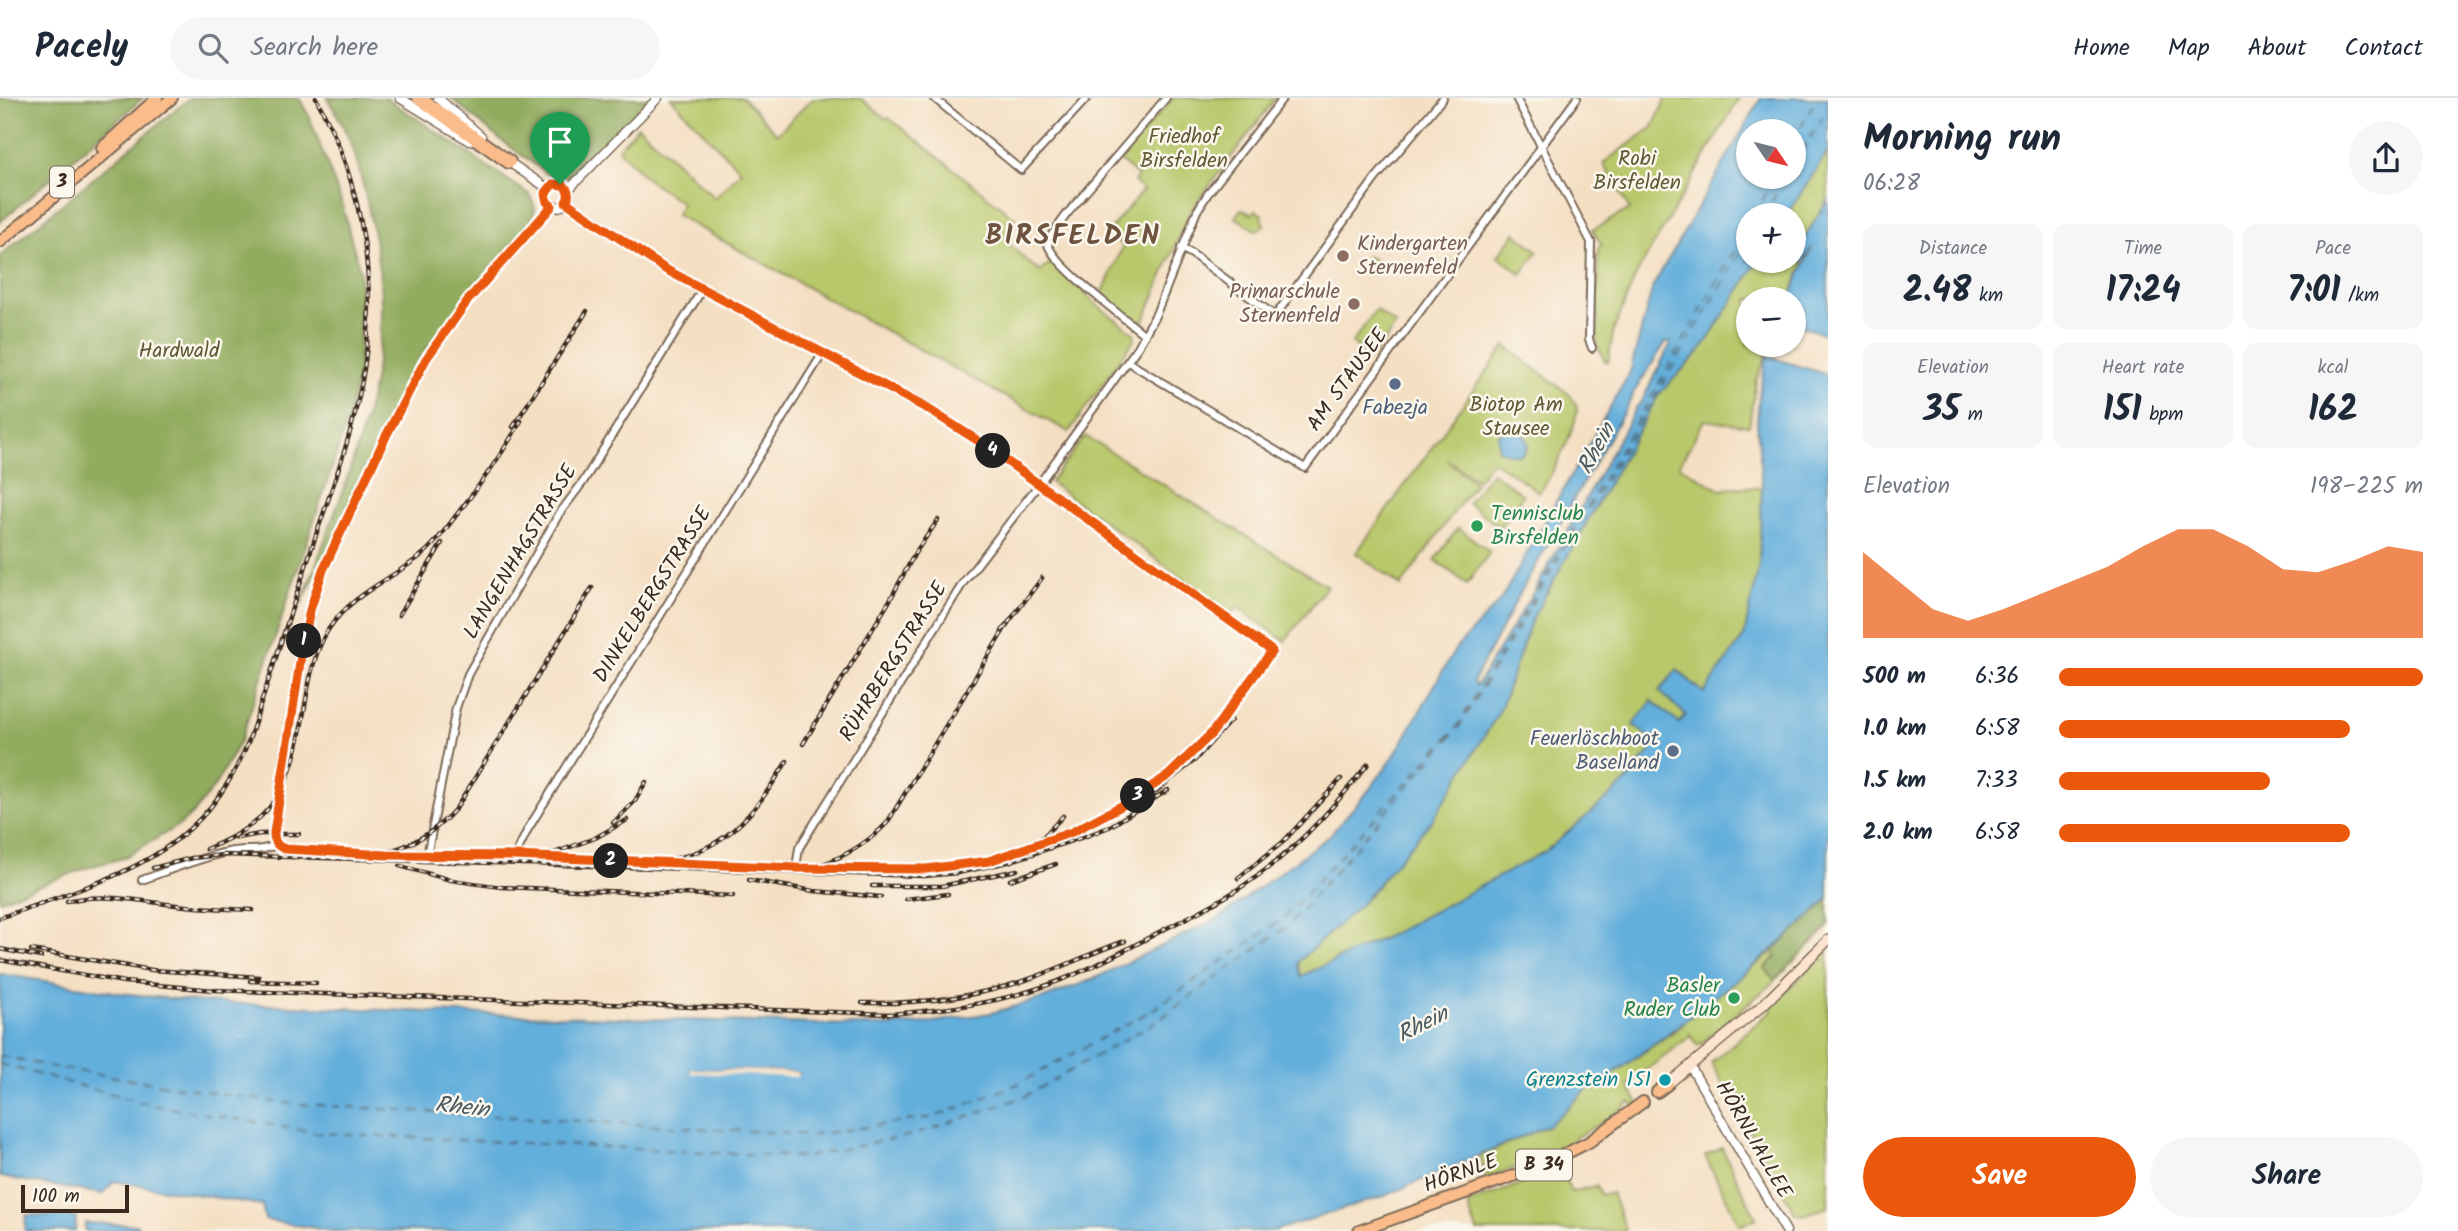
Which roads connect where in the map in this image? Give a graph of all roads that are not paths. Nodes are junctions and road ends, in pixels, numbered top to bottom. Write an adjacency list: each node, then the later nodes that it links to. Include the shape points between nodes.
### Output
1 (157, 98): 20 (main road, 3)
2 (173, 98): 21 (main road, 3)
3 (400, 98): 15 (street)
4 (419, 98): 15 (highway)
5 (438, 98): 15 (street)
6 (658, 98): 17 (street)
7 (934, 98): 8 (street, via 1021,170)
8 (1087, 98)
9 (1167, 98): 24 (street, via 1066,214 1048,245 1101,300)
10 (1283, 98): 22 (street, RÜHRBERGSTRASSE, via 1207,195)
11 (1443, 98): 22 (street, via 1375,179 1275,316)
12 (1516, 98): 14 (street)
13 (1577, 98): 14 (street)
14 (1542, 146): 25 (street, via 1591,242); 27 (street, AM STAUSEE, via 1305,468)
15 (509, 162): 16 (street)
16 (547, 188): 17 (street, via 556,183); 19 (street, via 546,200)
17 (568, 190): 18 (street)
18 (566, 202): 19 (street); 23 (street)
19 (552, 206): 30 (street, via 468,300 426,359 323,570 301,656 274,833)
20 (0, 235)
21 (0, 242)
22 (1181, 248): 24 (street, RÜHRBERGSTRASSE)
23 (702, 290): 26 (street); 31 (street, LANGENHAGSTRASSE, via 559,514 468,674 456,708)
24 (1145, 335): 27 (street, RÜHRBERGSTRASSE)
25 (1592, 348)
26 (823, 353): 28 (street, via 928,409); 32 (street, DINKELBERGSTRASSE)
27 (1128, 362): 28 (street, RÜHRBERGSTRASSE)
28 (1039, 484): 29 (street); 33 (street, RÜHRBERGSTRASSE, via 963,583 799,848)
29 (1272, 651): 33 (street, via 1212,733 1169,775 1072,832 989,861 947,868)
30 (277, 844): 31 (street, via 286,849); 34 (street, via 270,849 212,855)
31 (427, 856): 32 (street)
32 (515, 856): 33 (street)
33 (796, 868)
34 (142, 880)
35 (1828, 940): 36 (main road, via 1763,1005)
36 (1690, 1066): 37 (main road); 41 (street, HÖRNLIALLEE)
37 (1668, 1084): 38 (main road)
38 (1657, 1092)
39 (1643, 1102): 40 (main road, HÖRNLE / B 34, via 1589,1142 1541,1166)
40 (1360, 1231)
41 (1786, 1231)

